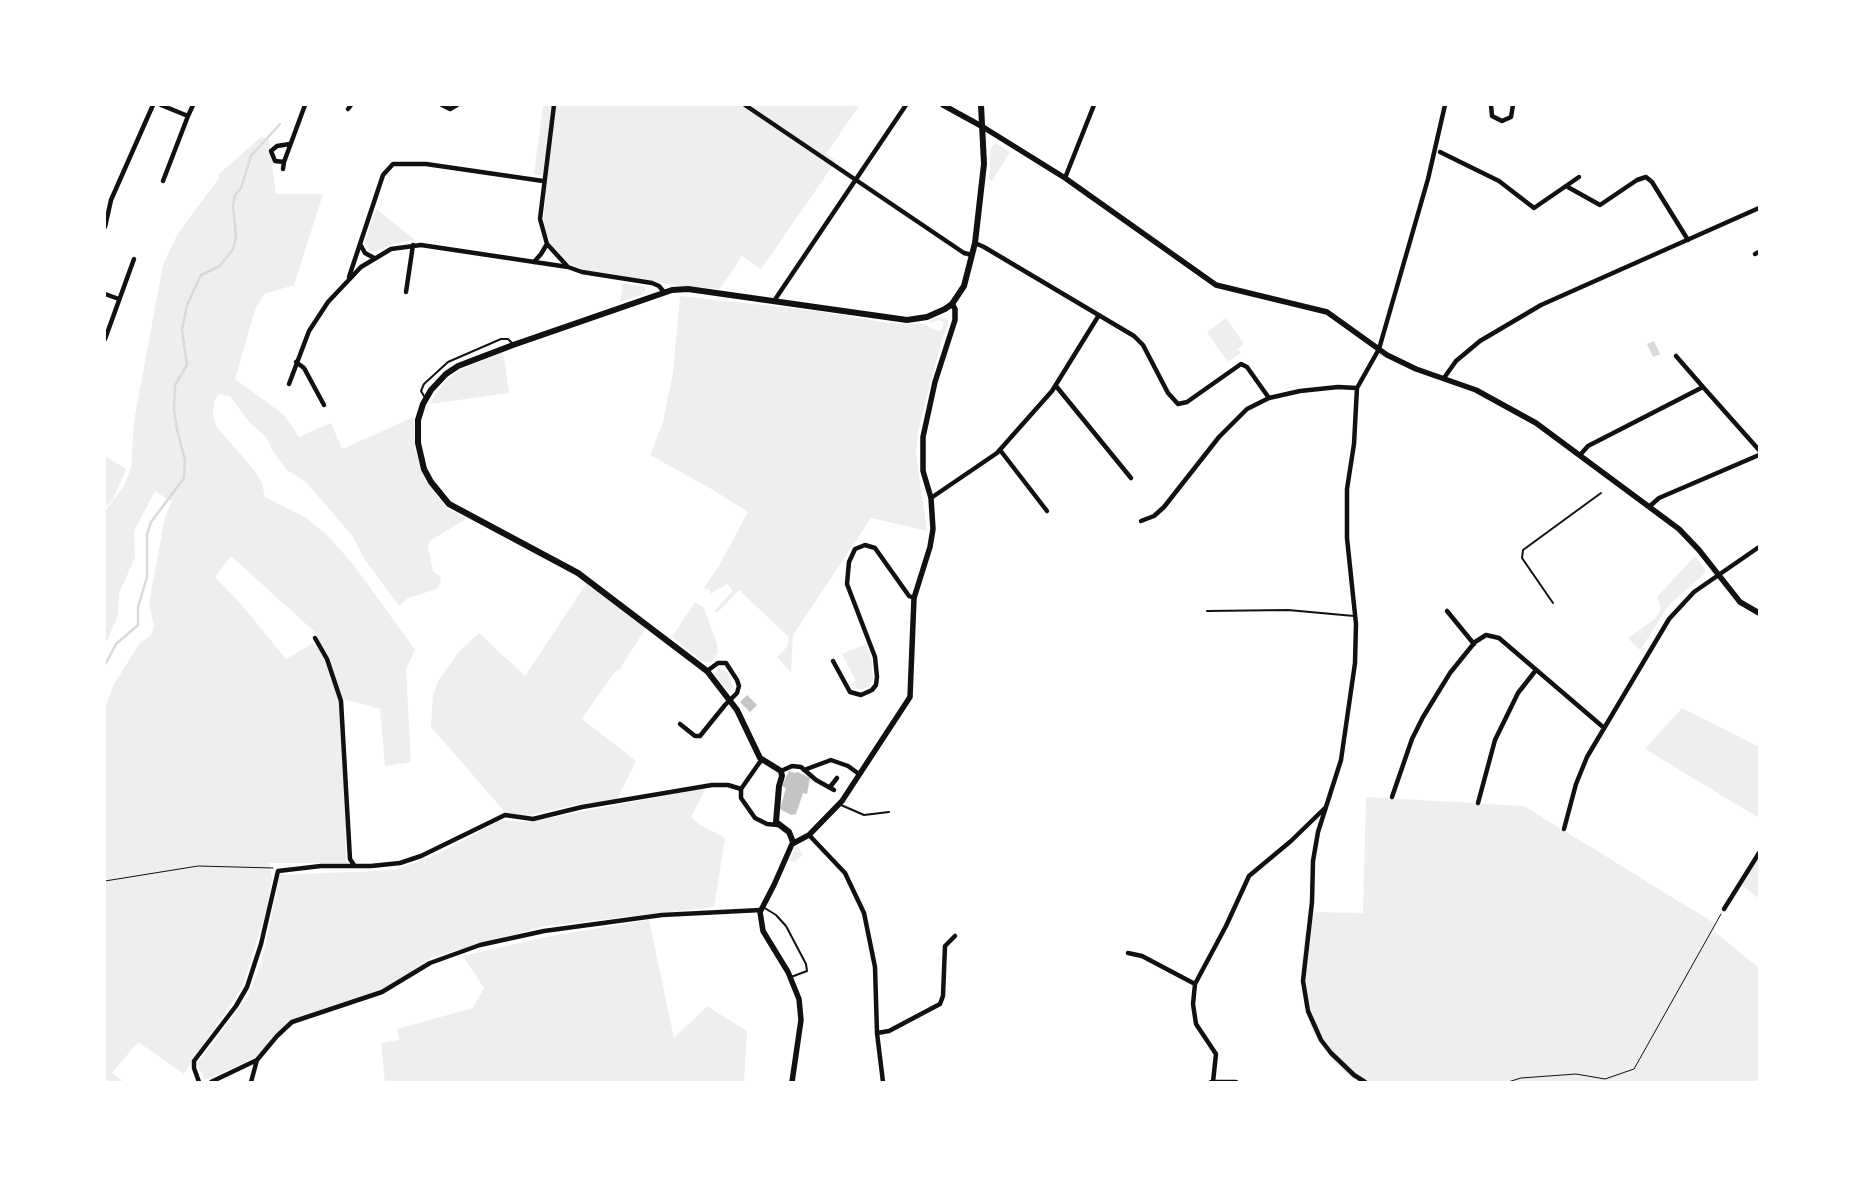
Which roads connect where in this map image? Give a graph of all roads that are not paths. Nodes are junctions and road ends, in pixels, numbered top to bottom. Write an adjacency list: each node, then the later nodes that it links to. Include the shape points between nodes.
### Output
1 (152, 105): 29 (street, via 111,200)
2 (161, 105): 16 (street)
3 (193, 105): 16 (street)
4 (305, 105): 18 (street)
5 (442, 105): 6 (street, via 450,109)
6 (457, 105)
7 (554, 105): 26 (street)
8 (745, 105): 24 (street)
9 (906, 105): 24 (street)
10 (943, 105): 17 (street)
11 (981, 105): 17 (main road)
12 (1094, 105): 23 (street)
13 (1445, 105): 49 (street, via 1430,171)
14 (1491, 105): 15 (street, via 1492,116 1502,121 1511,117)
15 (1513, 105)
16 (188, 116): 25 (street)
17 (983, 127): 23 (street); 31 (main road, via 984,164)
18 (290, 144): 20 (street); 20 (street, via 277,146 271,151 275,161)
19 (1440, 152): 27 (street, via 1499,181 1534,208)
20 (284, 162): 21 (street)
21 (283, 169)
22 (1579, 177): 27 (street)
23 (1065, 178): 49 (street, via 1216,285 1327,312)
24 (855, 179): 35 (street, via 964,253); 45 (street)
25 (164, 181)
26 (543, 181): 32 (street, via 426,164 393,164 383,175); 33 (street, via 540,219)
27 (1566, 186): 30 (street, via 1600,205 1646,177)
28 (1759, 208): 30 (street)
29 (105, 227)
30 (1688, 240): 52 (street, via 1541,305 1480,340 1450,367)
31 (974, 243): 35 (main road); 47 (street)
32 (360, 244): 36 (street, via 365,253); 40 (street)
33 (547, 244): 38 (street); 39 (street)
34 (413, 245): 36 (street, via 391,249); 38 (street); 41 (street)
35 (972, 255): 46 (main road, via 964,286)
36 (374, 258): 40 (street)
37 (134, 259): 44 (street)
38 (534, 262): 39 (street)
39 (568, 267): 42 (street, via 652,283)
40 (349, 278): 51 (street, via 319,315)
41 (406, 292)
42 (664, 292): 45 (main road, via 688,290); 81 (main road, via 513,345 458,366 446,374 426,397 418,420 421,458 430,482 449,504 578,573)
43 (105, 294): 44 (street)
44 (119, 299): 48 (street)
45 (774, 301): 46 (main road, via 907,320 927,317)
46 (952, 304): 65 (street, via 955,320 935,382 923,438 923,471)
47 (1099, 315): 54 (street); 57 (street, via 1140,340 1168,393 1178,404 1187,402 1241,364 1247,367)
48 (105, 339)
49 (1379, 349): 52 (street, via 1402,362); 56 (street)
50 (1676, 356): 55 (street)
51 (296, 362): 53 (street); 58 (street, via 304,368)
52 (1444, 378): 62 (street, via 1506,405)
53 (289, 384)
54 (1056, 386): 59 (street); 63 (street)
55 (1703, 386): 60 (street); 62 (street, via 1588,446)
56 (1357, 388): 57 (street, via 1322,388); 76 (street, via 1354,444 1347,489 1347,538)
57 (1269, 398): 68 (street, via 1240,414 1164,507)
58 (324, 406)
59 (1000, 450): 65 (street); 67 (street)
60 (1759, 450)
61 (1759, 454): 66 (street, via 1659,498)
62 (1580, 455): 66 (street)
63 (1131, 478)
64 (1601, 493): 72 (lane, via 1522,550 1522,558)
65 (931, 498): 71 (street, via 933,529)
66 (1650, 506): 70 (street, via 1690,539)
67 (1047, 511)
68 (1141, 521)
69 (1759, 547): 70 (street)
70 (1717, 574): 75 (street, via 1740,602); 84 (street, via 1684,600 1669,619)
71 (914, 598): 79 (street, via 909,596 875,548 865,545 855,549 846,573 847,584 875,657 876,685 861,696 850,692); 88 (street, via 910,697)
72 (1554, 603)
73 (1207, 611): 76 (lane, via 1288,610)
74 (1446, 611): 78 (street)
75 (1759, 613)
76 (1355, 616): 94 (street, via 1350,705 1341,760)
77 (315, 638): 101 (street, via 327,659 341,701 350,859)
78 (1474, 644): 80 (street, via 1480,637 1494,635); 91 (street, via 1450,673 1423,717)
79 (832, 661)
80 (1536, 670): 84 (street); 92 (street, via 1518,694 1495,740)
81 (707, 671): 82 (main road); 82 (street, via 720,662 728,666 738,686 737,693)
82 (730, 700): 83 (street, via 700,736 695,736); 85 (main road)
83 (680, 724)
84 (1603, 727): 97 (street, via 1576,784)
85 (762, 760): 87 (main road); 90 (street)
86 (804, 770): 87 (street, via 792,766); 88 (street, via 825,760 834,760); 89 (street, via 832,789)
87 (781, 771): 96 (main road, via 775,814)
88 (859, 774): 93 (street)
89 (837, 778)
90 (741, 789): 96 (street, via 741,798 752,815 767,824); 101 (street, via 728,785 712,786 533,818 505,815 408,861 380,866)
91 (1392, 797)
92 (1478, 803)
93 (839, 804): 95 (lane, via 864,815); 98 (street)
94 (1326, 807): 107 (street, via 1291,842 1249,876); 117 (street, via 1315,845 1304,996 1321,1040 1341,1064)
95 (889, 812)
96 (778, 825): 99 (main road, via 789,832)
97 (1564, 829)
98 (809, 835): 99 (street); 108 (street, via 845,873 864,913 875,967)
99 (793, 842): 102 (street)
100 (1759, 853): 103 (street)
101 (354, 865): 110 (street, via 278,871 261,944 247,986 236,1006 194,1061)
102 (762, 908): 106 (street, via 763,931); 106 (lane, via 773,912 783,923 806,964 807,971); 109 (street, via 662,915 544,931 480,946 430,963 382,992 292,1022)
103 (1724, 909)
104 (954, 936): 108 (street, via 945,946 940,1004 889,1031)
105 (1128, 953): 107 (street, via 1142,956)
106 (791, 977): 113 (street, via 801,1009)
107 (1195, 984): 115 (street, via 1196,1024 1216,1054)
108 (877, 1033): 114 (street)
109 (257, 1060): 111 (street); 112 (street)
110 (199, 1082)
111 (211, 1082)
112 (251, 1082)
113 (792, 1082)
114 (884, 1082)
115 (1212, 1082): 116 (street)
116 (1236, 1082)
117 (1365, 1082)

